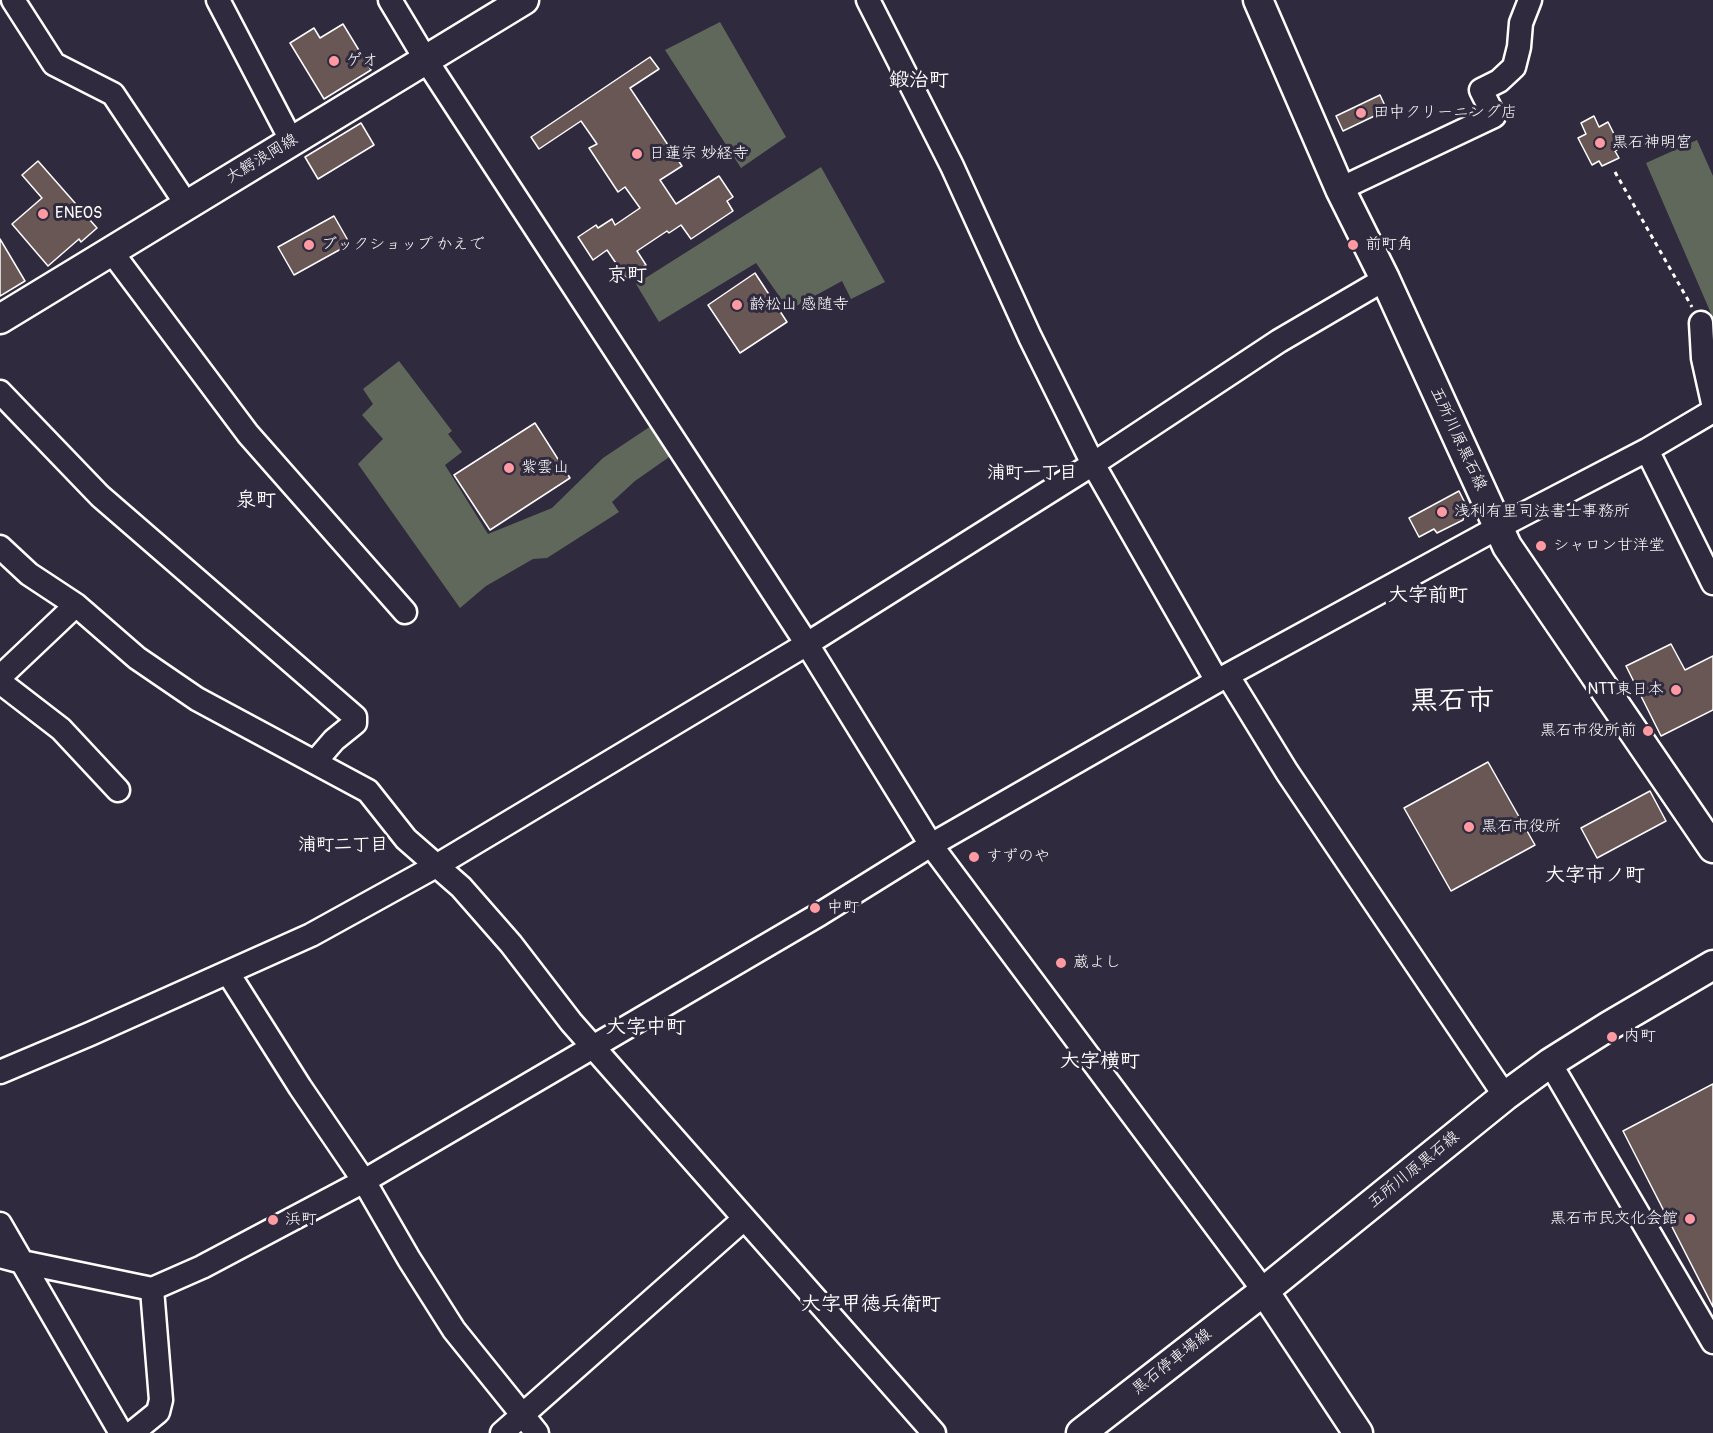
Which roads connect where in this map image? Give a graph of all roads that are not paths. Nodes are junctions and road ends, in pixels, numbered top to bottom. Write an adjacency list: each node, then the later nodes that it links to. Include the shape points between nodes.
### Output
1 (13, 0): 11 (street, via 54,64 113,94)
2 (218, 0): 9 (street)
3 (390, 0): 8 (street)
4 (524, 0): 8 (main road, 大鰐浪岡線)
5 (868, 0): 20 (street, via 952,166)
6 (1258, 0): 10 (main road, 五所川原黒石線)
7 (1530, 0): 10 (street, via 1521,23 1514,67 1481,90 1494,116)
8 (426, 60): 9 (main road, 大鰐浪岡線); 26 (street)
9 (292, 141): 11 (main road, 大鰐浪岡線)
10 (1340, 189): 13 (main road, 五所川原黒石線)
11 (187, 205): 12 (main road, 大鰐浪岡線)
12 (111, 251): 14 (main road, 大鰐浪岡線); 25 (street, via 248,434)
13 (1384, 279): 20 (street, via 1280,341); 21 (main road, 五所川原黒石線)
14 (0, 319)
15 (1701, 323): 17 (street, via 1703,358)
16 (0, 392): 30 (street, via 100,496 355,717 355,723)
17 (1713, 403)
18 (1713, 411): 19 (street)
19 (1647, 450): 21 (street); 23 (street)
20 (1093, 464): 26 (street); 28 (street)
21 (1499, 527): 28 (street); 33 (main road, 五所川原黒石線, via 1507,546)
22 (0, 547): 24 (street, via 29,574)
23 (1713, 583)
24 (76, 605): 27 (street); 30 (street, via 137,658 197,699)
25 (405, 612)
26 (807, 644): 32 (street); 34 (street)
27 (0, 677)
28 (1222, 678): 32 (street); 40 (street)
29 (0, 682): 31 (street, via 62,729)
30 (315, 762): 34 (street, via 368,791 406,839)
31 (118, 790)
32 (932, 845): 37 (street); 47 (street)
33 (1713, 848)
34 (436, 866): 36 (street, via 311,935); 37 (street, via 461,887)
35 (1713, 965): 38 (main road, 五所川原黒石線)
36 (228, 973): 39 (street); 41 (street)
37 (594, 1046): 41 (street); 42 (street)
38 (1550, 1063): 40 (main road, 五所川原黒石線); 48 (street)
39 (0, 1072)
40 (1505, 1096): 47 (main road, 五所川原黒石線)
41 (364, 1181): 46 (street, via 202,1267); 49 (street, via 454,1330)
42 (744, 1219): 49 (street); 54 (street)
43 (0, 1224): 45 (street)
44 (0, 1256): 45 (street)
45 (22, 1263): 46 (street); 50 (street)
46 (152, 1288): 51 (street, via 161,1400 158,1412)
47 (1264, 1291): 55 (main road, 黒石停車場線); 56 (main road)
48 (1713, 1342)
49 (522, 1415): 52 (street); 53 (street)
50 (121, 1433)
51 (132, 1433)
52 (502, 1433)
53 (537, 1433)
54 (934, 1433)
55 (1081, 1433)
56 (1358, 1433)

